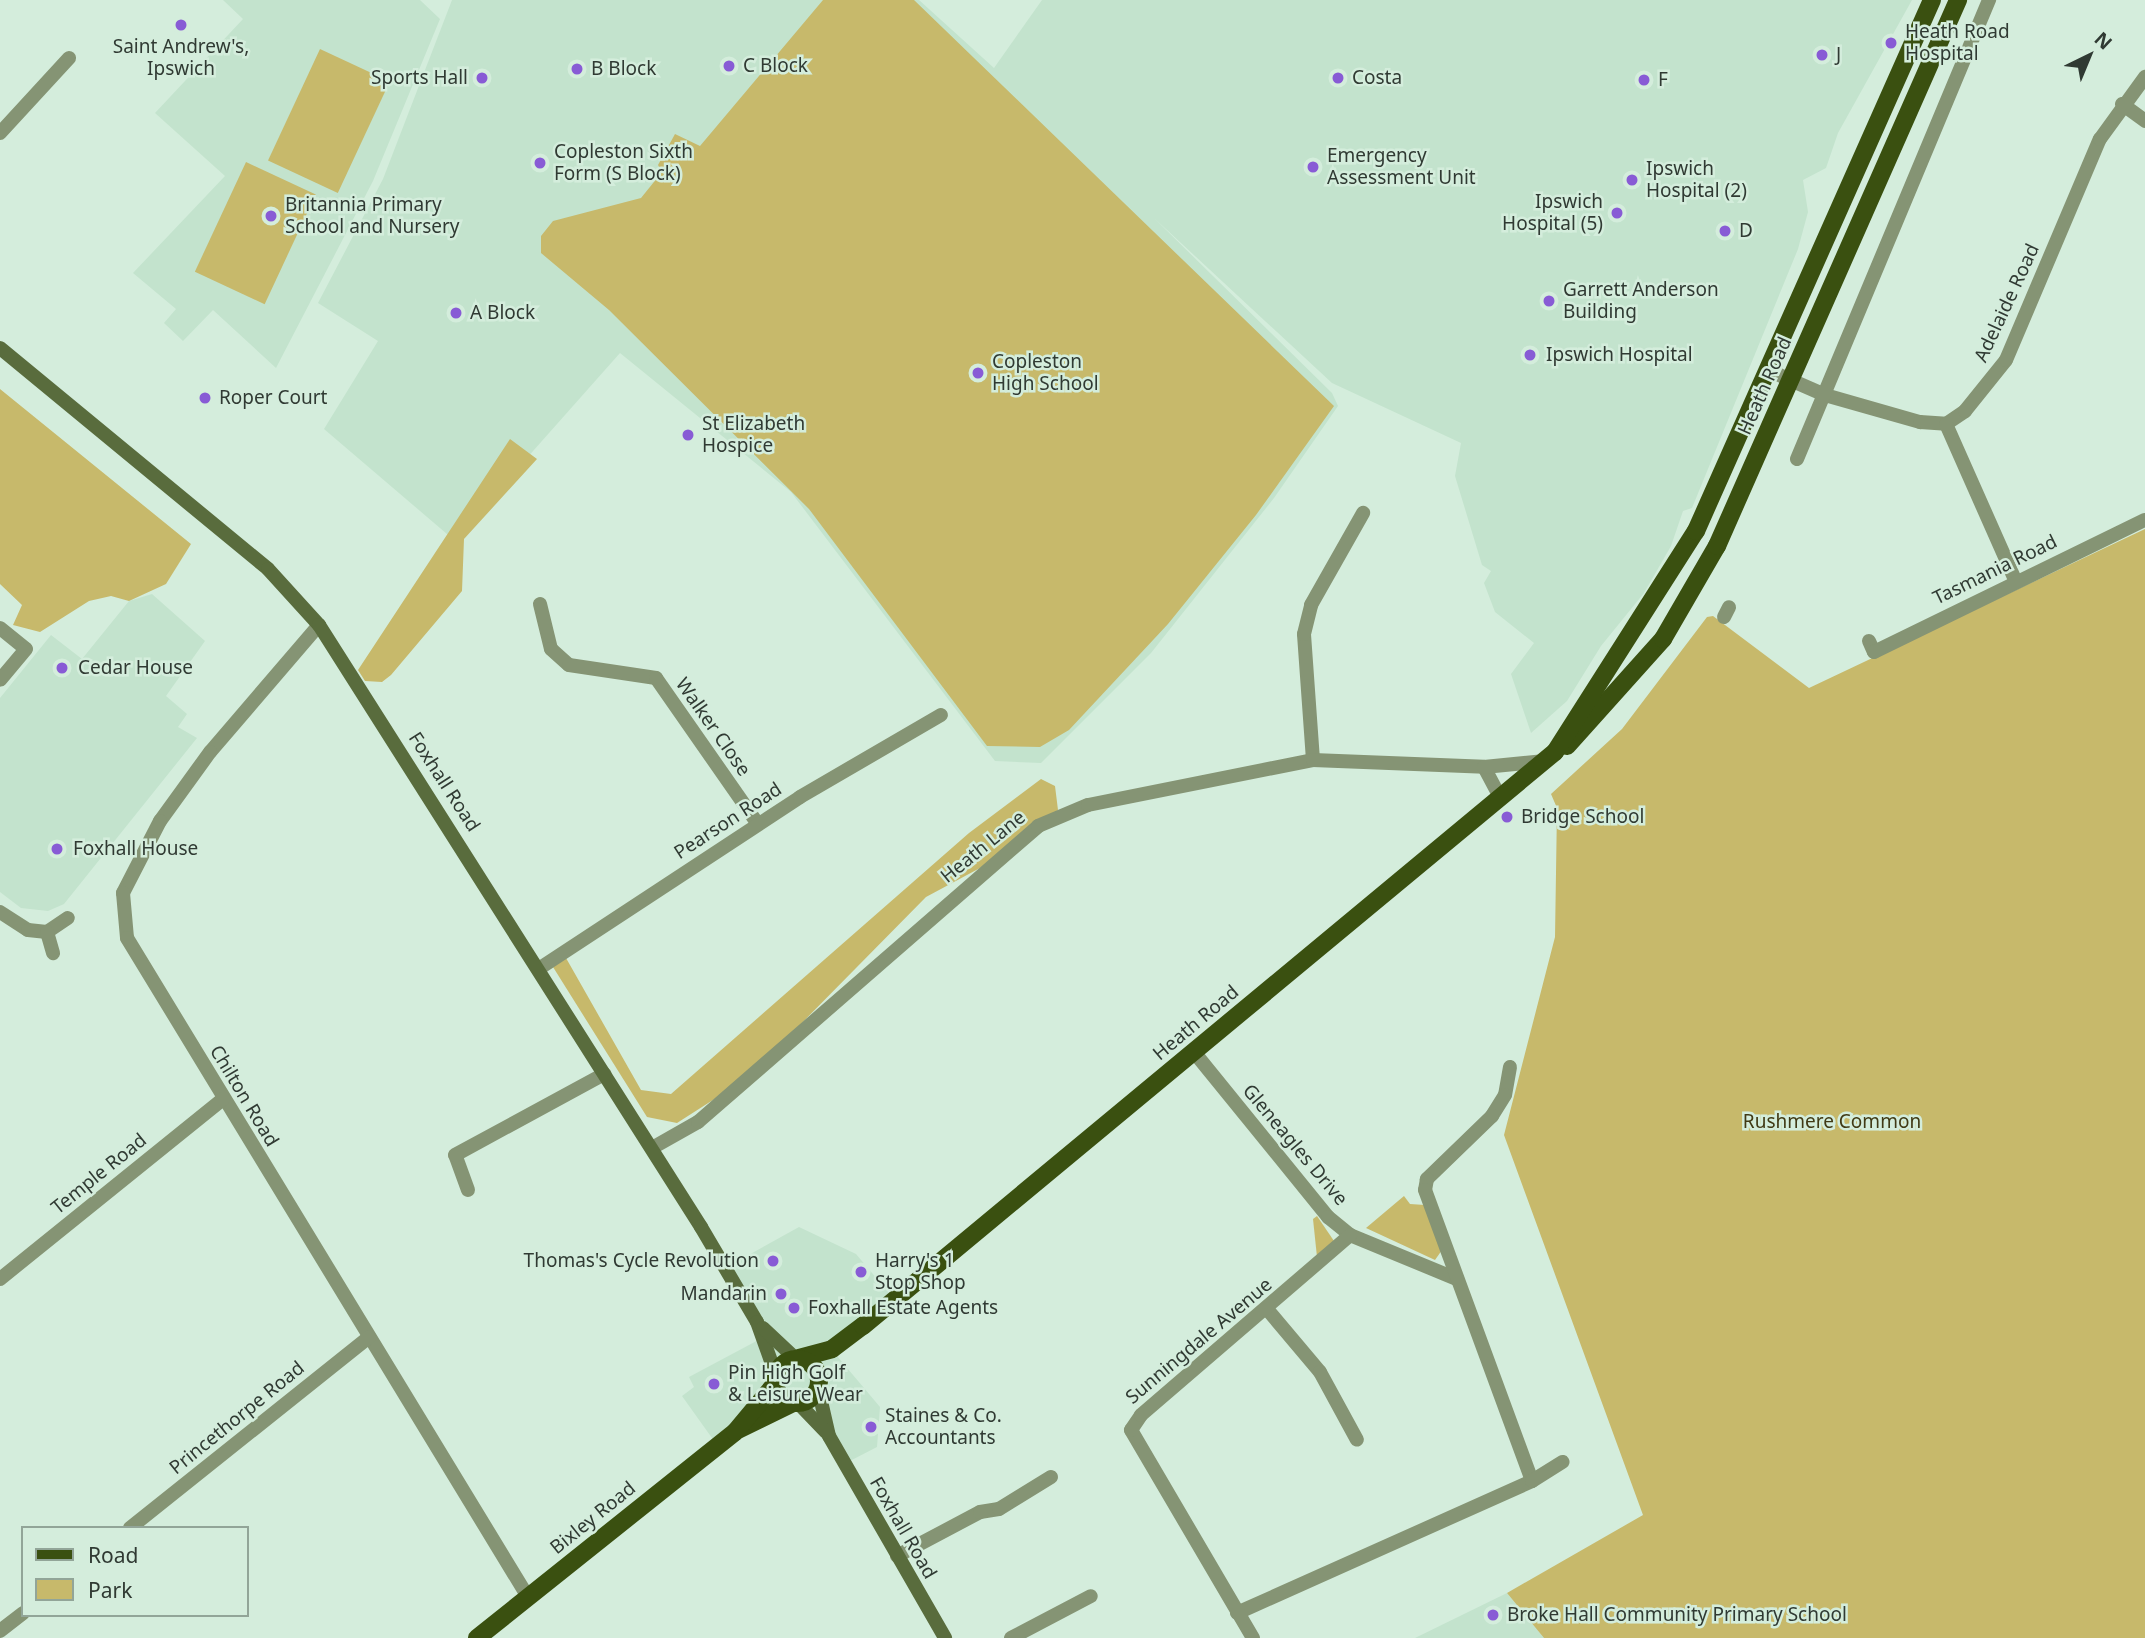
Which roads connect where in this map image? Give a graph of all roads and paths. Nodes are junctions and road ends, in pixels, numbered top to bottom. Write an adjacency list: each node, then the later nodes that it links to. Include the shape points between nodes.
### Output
1 (1932, 0): 10 (main road, Heath Road)
2 (1958, 0): 11 (main road, Heath Road)
3 (1989, 0): 12 (street, via 1857,303)
4 (69, 58): 8 (street)
5 (2145, 77): 6 (street, Adelaide Road)
6 (2122, 104): 7 (street); 13 (street, Adelaide Road, via 2100,139 2006,360 1983,392)
7 (2145, 121)
8 (0, 133)
9 (0, 348): 19 (street, Foxhall Road, via 268,569)
10 (1770, 371): 11 (street); 24 (main road, Heath Road, via 1669,579)
11 (1790, 381): 12 (street); 24 (main road, Heath Road, via 1717,546 1663,639 1577,740)
12 (1825, 395): 13 (street, via 1876,412); 14 (street)
13 (1946, 424): 17 (street)
14 (1797, 459)
15 (1363, 513): 25 (street, via 1311,605 1304,634)
16 (2145, 520): 17 (street, Tasmania Road)
17 (2015, 580): 21 (street, Tasmania Road, via 1874,652)
18 (540, 604): 28 (street, Walker Close, via 551,649 569,666 656,678)
19 (319, 625): 33 (street, Foxhall Road); 37 (street, Chilton Road, via 177,796 123,893 130,945)
20 (0, 628): 22 (street, via 26,649)
21 (1869, 641)
22 (0, 680)
23 (941, 715): 28 (street, Pearson Road)
24 (1551, 756): 26 (street, Heath Lane); 27 (main road, Heath Road)
25 (1313, 760): 26 (street, Heath Lane); 38 (street, Heath Lane, via 1122,796 1038,826 698,1122)
26 (1484, 767): 27 (street)
27 (1501, 800): 34 (main road, Heath Road)
28 (758, 824): 33 (street, Pearson Road)
29 (0, 912): 31 (street, via 27,930)
30 (68, 918): 31 (street)
31 (47, 932): 32 (street)
32 (53, 953)
33 (540, 968): 36 (street, Foxhall Road)
34 (1194, 1052): 40 (street, Gleneagles Drive, via 1328,1217); 45 (main road, Heath Road)
35 (1510, 1066): 42 (street, via 1506,1095 1492,1116 1427,1179 1425,1190)
36 (604, 1074): 38 (street, Foxhall Road); 39 (street, via 455,1155)
37 (223, 1099): 41 (street, Temple Road); 46 (street, Chilton Road)
38 (652, 1148): 44 (street, Foxhall Road)
39 (468, 1189)
40 (1350, 1235): 42 (street, Gleneagles Drive); 43 (street, Sunningdale Avenue)
41 (0, 1279)
42 (1457, 1279): 56 (street)
43 (1267, 1309): 53 (street, via 1320,1372); 61 (street, Sunningdale Avenue, via 1141,1415 1131,1430)
44 (757, 1322): 47 (street, Foxhall Road); 48 (street, Foxhall Road)
45 (863, 1326): 47 (main road, Heath Road, via 832,1349); 49 (main road, Heath Road)
46 (369, 1338): 57 (street, Princethorpe Road); 60 (street, Chilton Road)
47 (798, 1358): 48 (main road, via 784,1363); 49 (main road, via 812,1364)
48 (775, 1380): 50 (main road); 51 (main road, Bixley Road)
49 (819, 1385): 50 (main road); 52 (street, Foxhall Road)
50 (796, 1404): 51 (main road, Bixley Road); 52 (street, Foxhall Road)
51 (735, 1432): 60 (main road, Bixley Road)
52 (829, 1436): 58 (street, Foxhall Road)
53 (1357, 1440)
54 (1563, 1462): 56 (street)
55 (1051, 1477): 58 (street, via 999,1509 980,1512)
56 (1532, 1481): 61 (street)
57 (133, 1526)
58 (897, 1556): 65 (street, Foxhall Road)
59 (1091, 1596): 66 (street)
60 (528, 1597): 64 (main road, Bixley Road)
61 (1237, 1613): 67 (street, Sunningdale Avenue)
62 (21, 1615): 63 (street)
63 (0, 1631)
64 (477, 1638)
65 (945, 1638)
66 (1011, 1638)
67 (1253, 1638)

